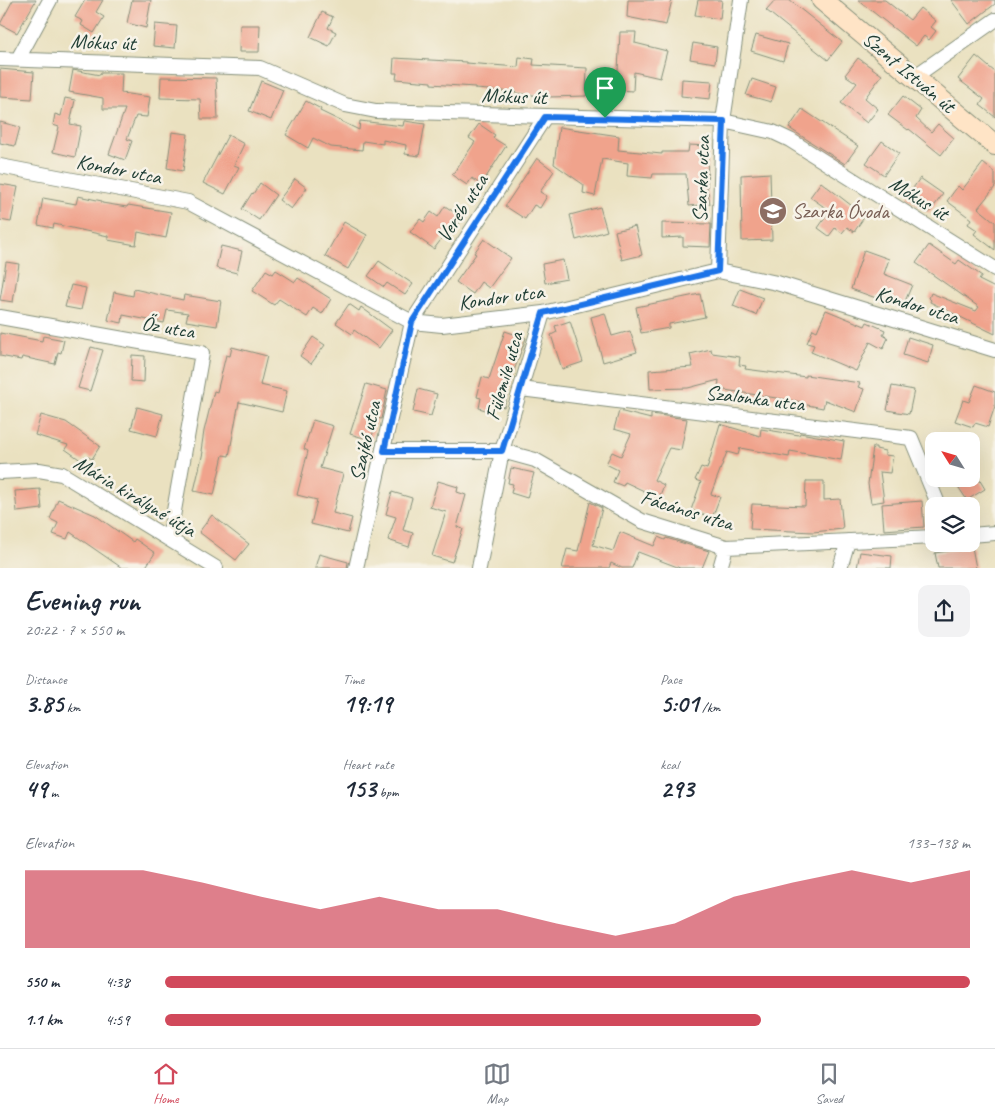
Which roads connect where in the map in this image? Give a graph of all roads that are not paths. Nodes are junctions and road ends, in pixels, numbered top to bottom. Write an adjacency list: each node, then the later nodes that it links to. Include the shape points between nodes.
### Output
1 (50, 0): 6 (street)
2 (741, 0): 9 (street, Szarka utca)
3 (822, 0): 7 (street, Szent István út)
4 (995, 20): 7 (street)
5 (0, 59): 6 (street, Mókus út)
6 (18, 59): 8 (street, Mókus út, via 260,68 345,105 376,111)
7 (914, 77): 10 (street, Szent István út)
8 (545, 117): 9 (street, Mókus út); 16 (street, Veréb utca)
9 (724, 121): 12 (street, Mókus út, via 773,132 790,140); 13 (street, Szarka utca)
10 (995, 145)
11 (0, 166): 16 (street, Kondor utca, via 188,202)
12 (995, 269)
13 (718, 271): 14 (street, Kondor utca); 17 (street, Kondor utca, via 776,283)
14 (543, 313): 16 (street, Kondor utca, via 442,325); 18 (street, Fülemile utca)
15 (0, 317): 26 (street, Őz utca, via 202,353)
16 (412, 322): 19 (street, Szajkó utca)
17 (995, 350)
18 (521, 389): 20 (street, Fülemile utca); 22 (street, Szalonka utca, via 911,438)
19 (384, 451): 20 (street, Fácános utca); 30 (street, Szajkó utca)
20 (502, 451): 28 (street, Fácános utca, via 535,460 642,521); 31 (street, Fülemile utca)
21 (0, 472): 26 (street, Mária királyné útja, via 39,470 62,474)
22 (935, 497)
23 (995, 533): 24 (street)
24 (980, 534)
25 (925, 537): 27 (street, Fácános utca)
26 (169, 539): 29 (street, Mária királyné útja)
27 (848, 541): 28 (street, Fácános utca); 33 (street)
28 (726, 547): 32 (street)
29 (216, 568)
30 (356, 568)
31 (479, 568)
32 (720, 568)
33 (840, 568)

